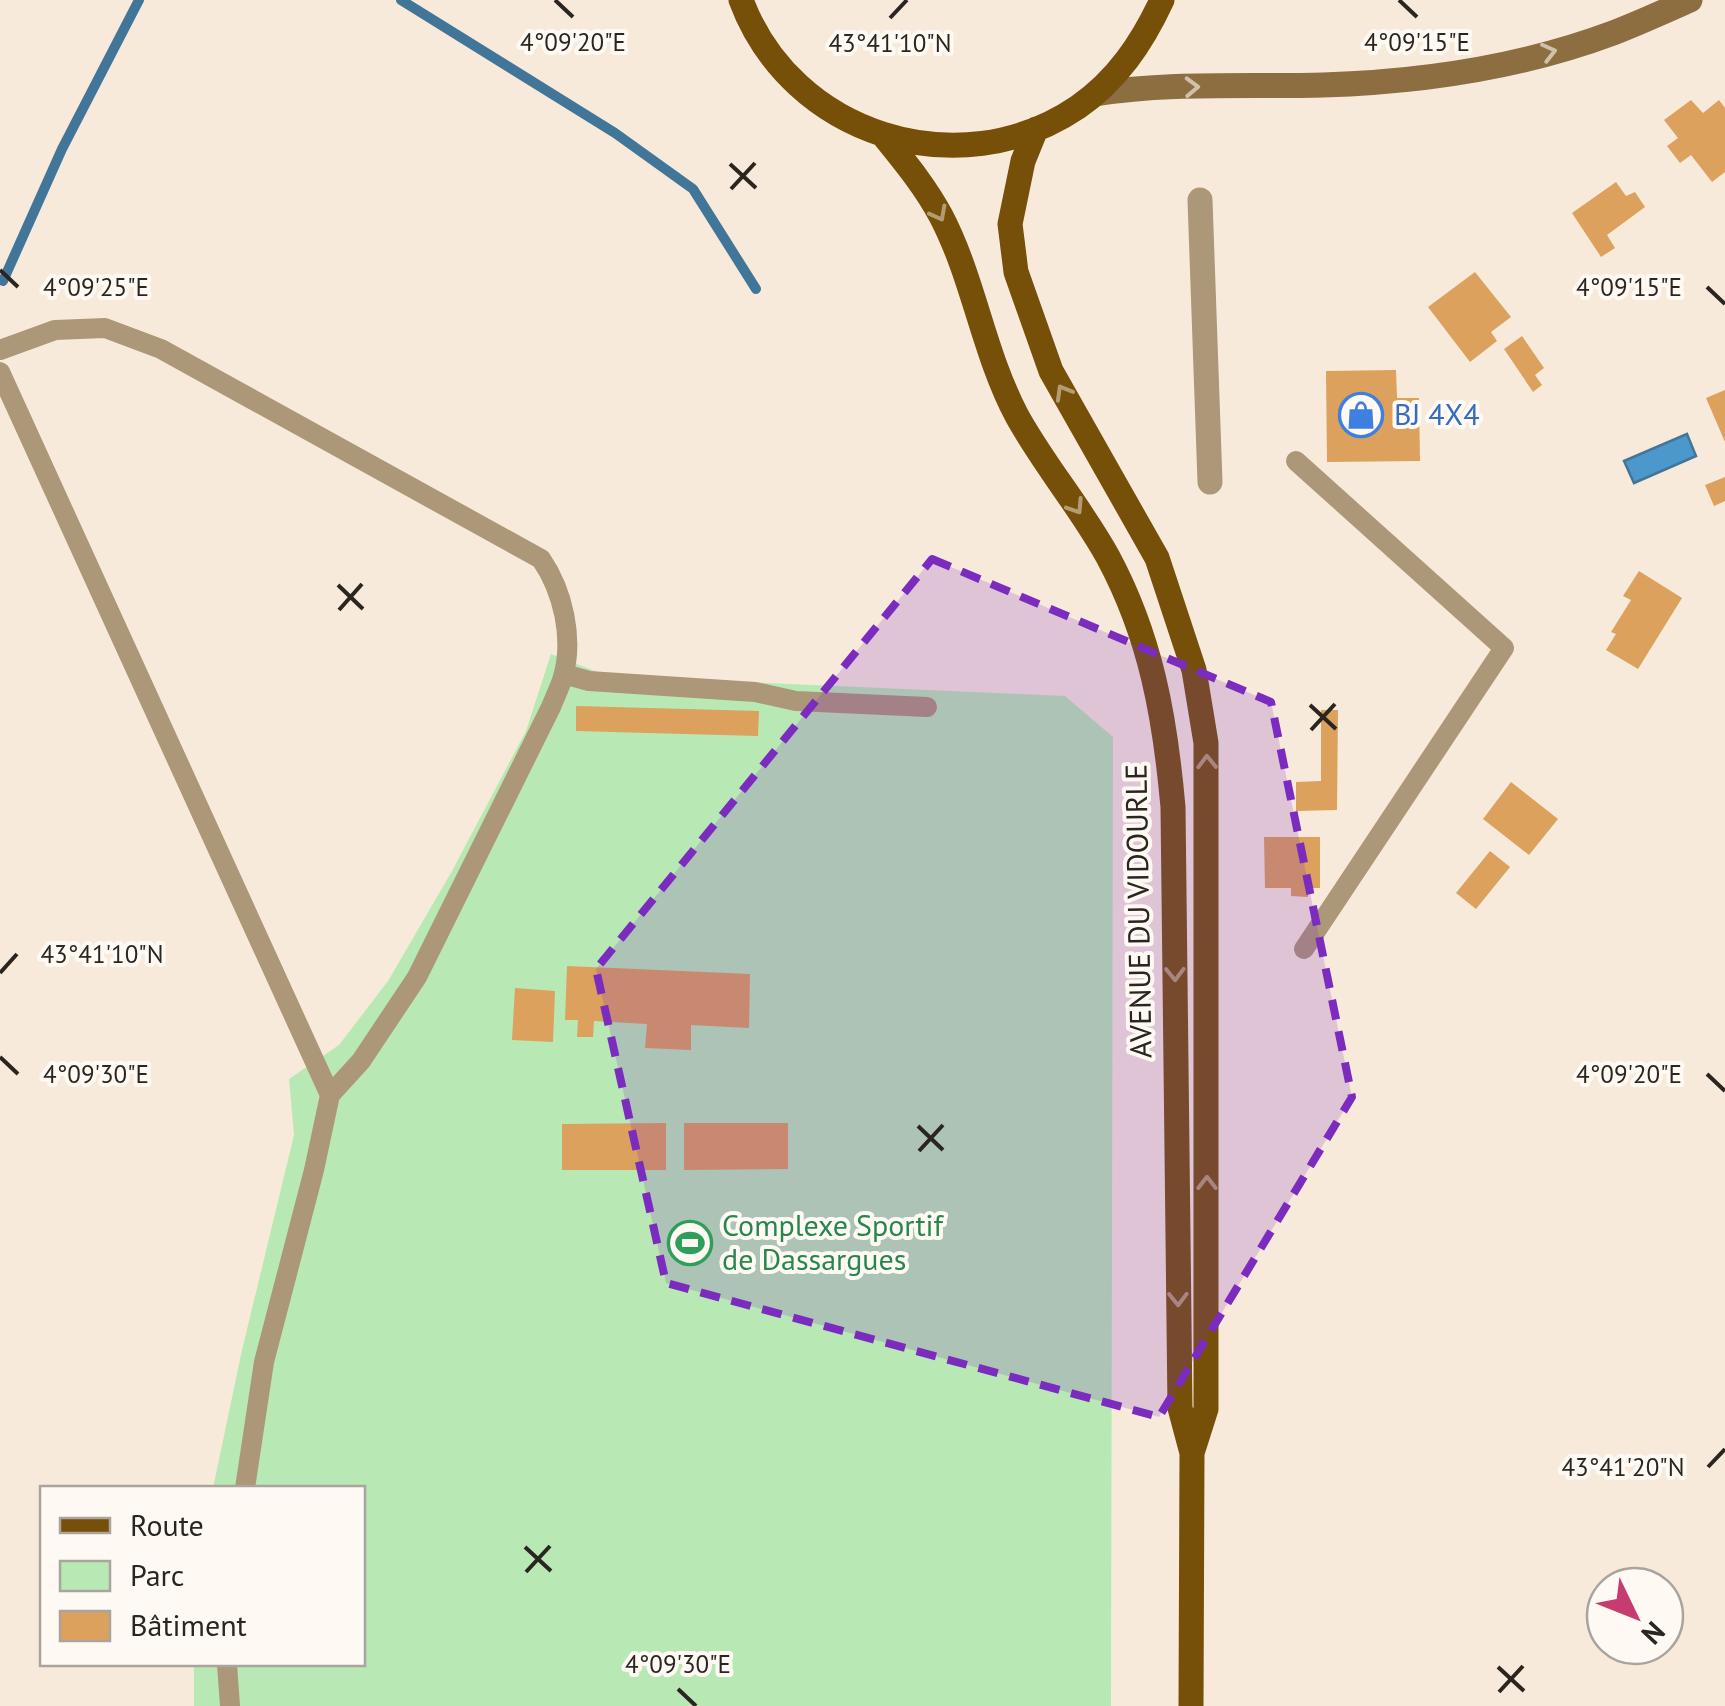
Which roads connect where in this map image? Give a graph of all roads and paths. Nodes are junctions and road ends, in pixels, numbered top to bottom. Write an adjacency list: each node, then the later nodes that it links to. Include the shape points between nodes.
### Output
1 (741, 0): 6 (main road, via 766,48 798,86 838,115)
2 (1162, 0): 4 (main road, via 1146,34)
3 (1690, 0): 4 (main road, one-way to 3, via 1466,72 1594,39)
4 (1095, 94): 5 (main road)
5 (1036, 129): 6 (main road, via 945,146); 16 (main road, AVENUE DU VIDOURLE, one-way to 5, via 1206,1408 1206,743 1194,670 1157,558 1051,372 1016,272 1010,224)
6 (883, 135): 16 (main road, AVENUE DU VIDOURLE, one-way to 16, via 942,216 1017,416 1106,554 1155,678 1173,806 1180,1408)
7 (1200, 200): 11 (street)
8 (0, 350): 12 (lane, via 55,330 105,328 142,342 541,558 564,610)
9 (0, 372): 15 (lane)
10 (1296, 462): 14 (lane, via 1504,648)
11 (1210, 482)
12 (564, 674): 13 (lane); 15 (lane, via 416,977 361,1061)
13 (928, 707)
14 (1304, 950)
15 (330, 1094): 17 (lane, via 264,1362)
16 (1192, 1453): 20 (main road, AVENUE DU VIDOURLE)
17 (246, 1486)
18 (228, 1666): 19 (lane)
19 (230, 1706)
20 (1191, 1706)

